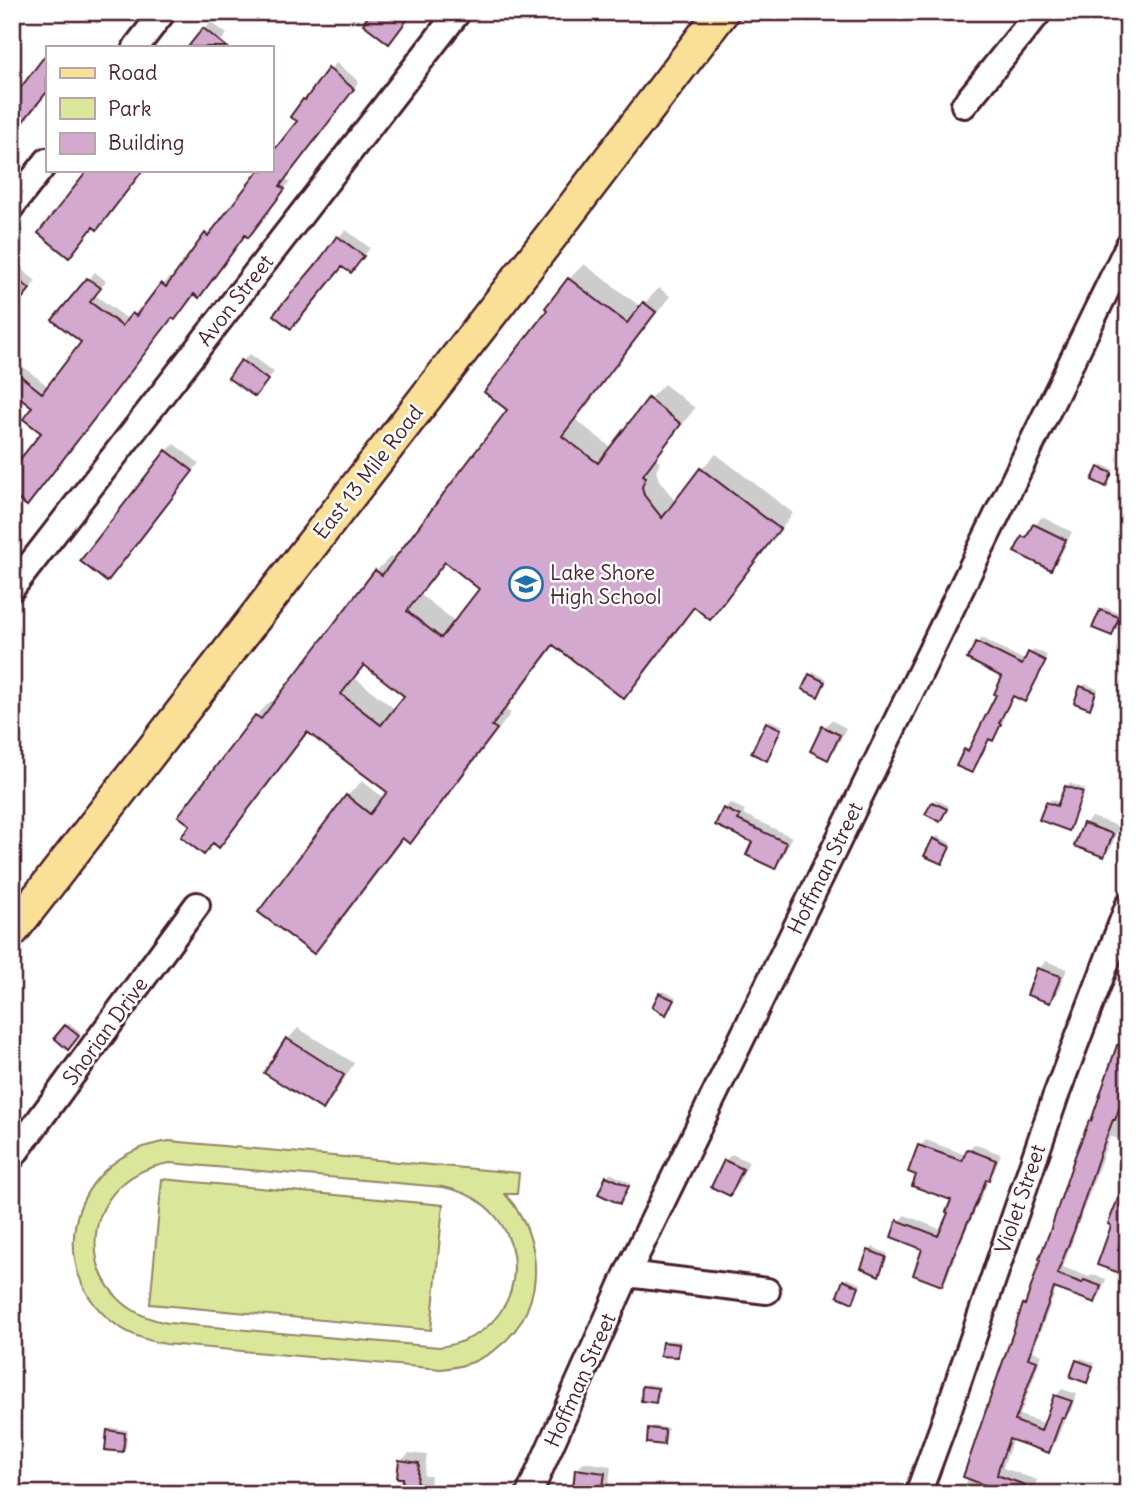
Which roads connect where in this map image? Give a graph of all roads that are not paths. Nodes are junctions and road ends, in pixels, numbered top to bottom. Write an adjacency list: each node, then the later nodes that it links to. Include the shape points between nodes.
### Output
1 (163, 12): 5 (street)
2 (458, 12): 10 (street, Avon Street)
3 (722, 12): 13 (main road, East 13 Mile Road)
4 (1039, 12): 6 (street)
5 (137, 46)
6 (964, 105)
7 (46, 162): 8 (street)
8 (12, 206)
9 (1128, 246): 15 (street, Hoffman Street)
10 (12, 588)
11 (197, 905): 14 (street, Shorian Drive)
12 (1128, 906): 18 (street, Violet Street, via 1055,1098)
13 (12, 931)
14 (12, 1157)
15 (628, 1274): 16 (street); 17 (street, Hoffman Street)
16 (767, 1291)
17 (528, 1494)
18 (918, 1494)

